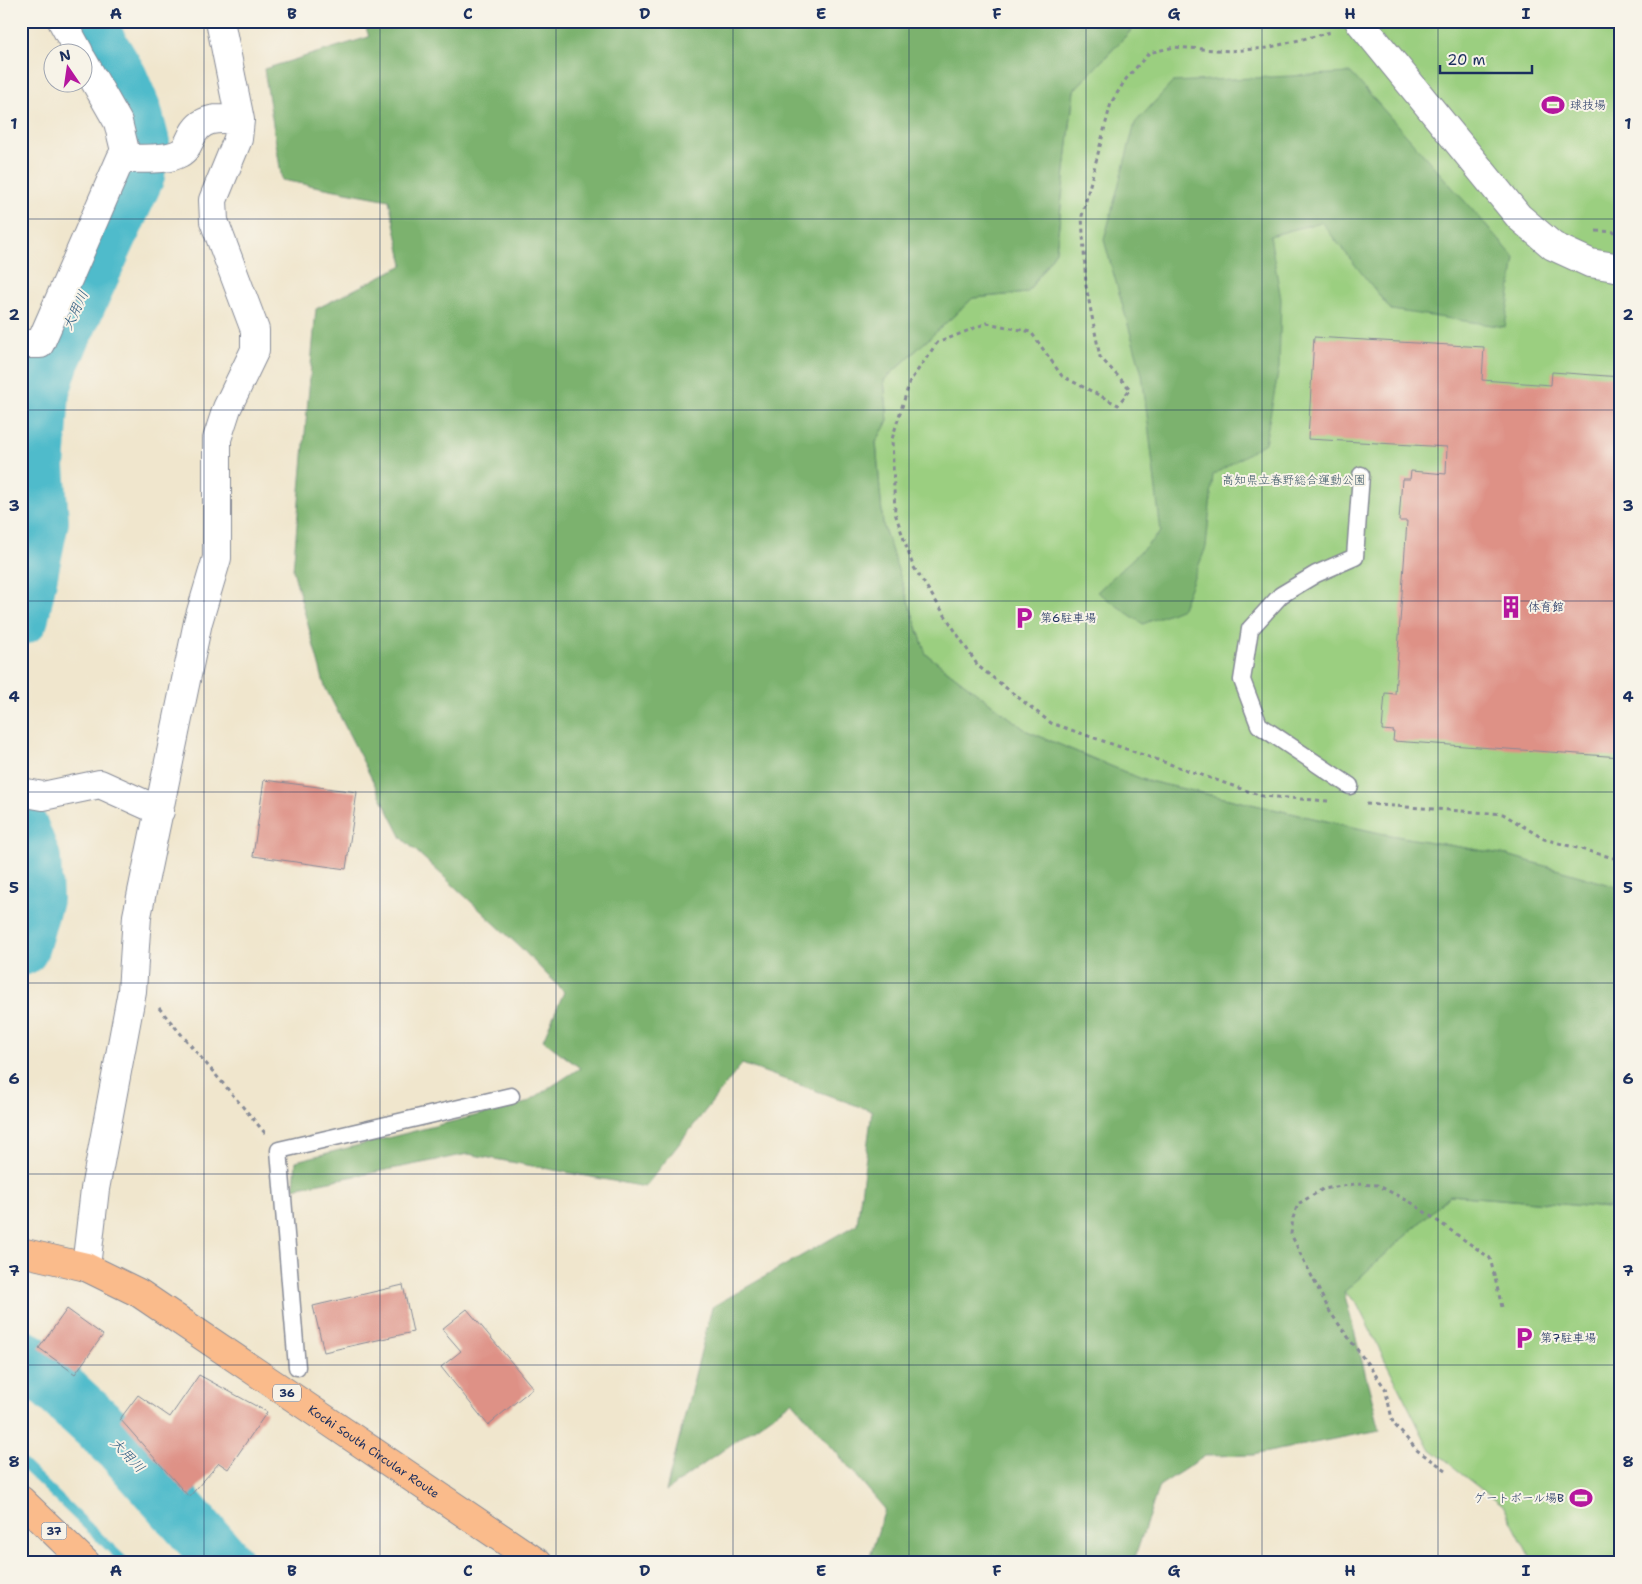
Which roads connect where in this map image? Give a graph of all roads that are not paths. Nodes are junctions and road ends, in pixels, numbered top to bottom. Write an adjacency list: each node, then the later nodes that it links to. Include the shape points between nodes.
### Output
1 (62, 21): 4 (street)
2 (220, 21): 6 (street)
3 (1347, 25): 8 (street, via 1519,217 1553,246 1590,263)
4 (74, 42)
5 (92, 76): 7 (street, via 118,122)
6 (240, 120): 7 (street, via 210,119 202,123 195,129 185,150 168,158); 13 (street, via 238,139 213,200 214,221 255,330 256,350 227,408 217,439 216,558 198,622)
7 (126, 159): 9 (street, via 121,158 40,344)
8 (1621, 268)
9 (21, 344)
10 (1361, 475): 11 (lane, via 1355,557 1316,574 1281,595 1250,629 1242,680 1258,725)
11 (1350, 786)
12 (21, 792): 13 (street, via 43,796 100,784)
13 (160, 812): 16 (street, via 137,916 133,977 95,1189)
14 (511, 1096): 17 (lane, via 279,1150)
15 (21, 1252): 16 (main road, Kochi South Circular Route / 36)
16 (86, 1267): 20 (main road, Kochi South Circular Route / 36, via 139,1293)
17 (297, 1367)
18 (21, 1500): 19 (main road, 37)
19 (86, 1563)
20 (538, 1563)

